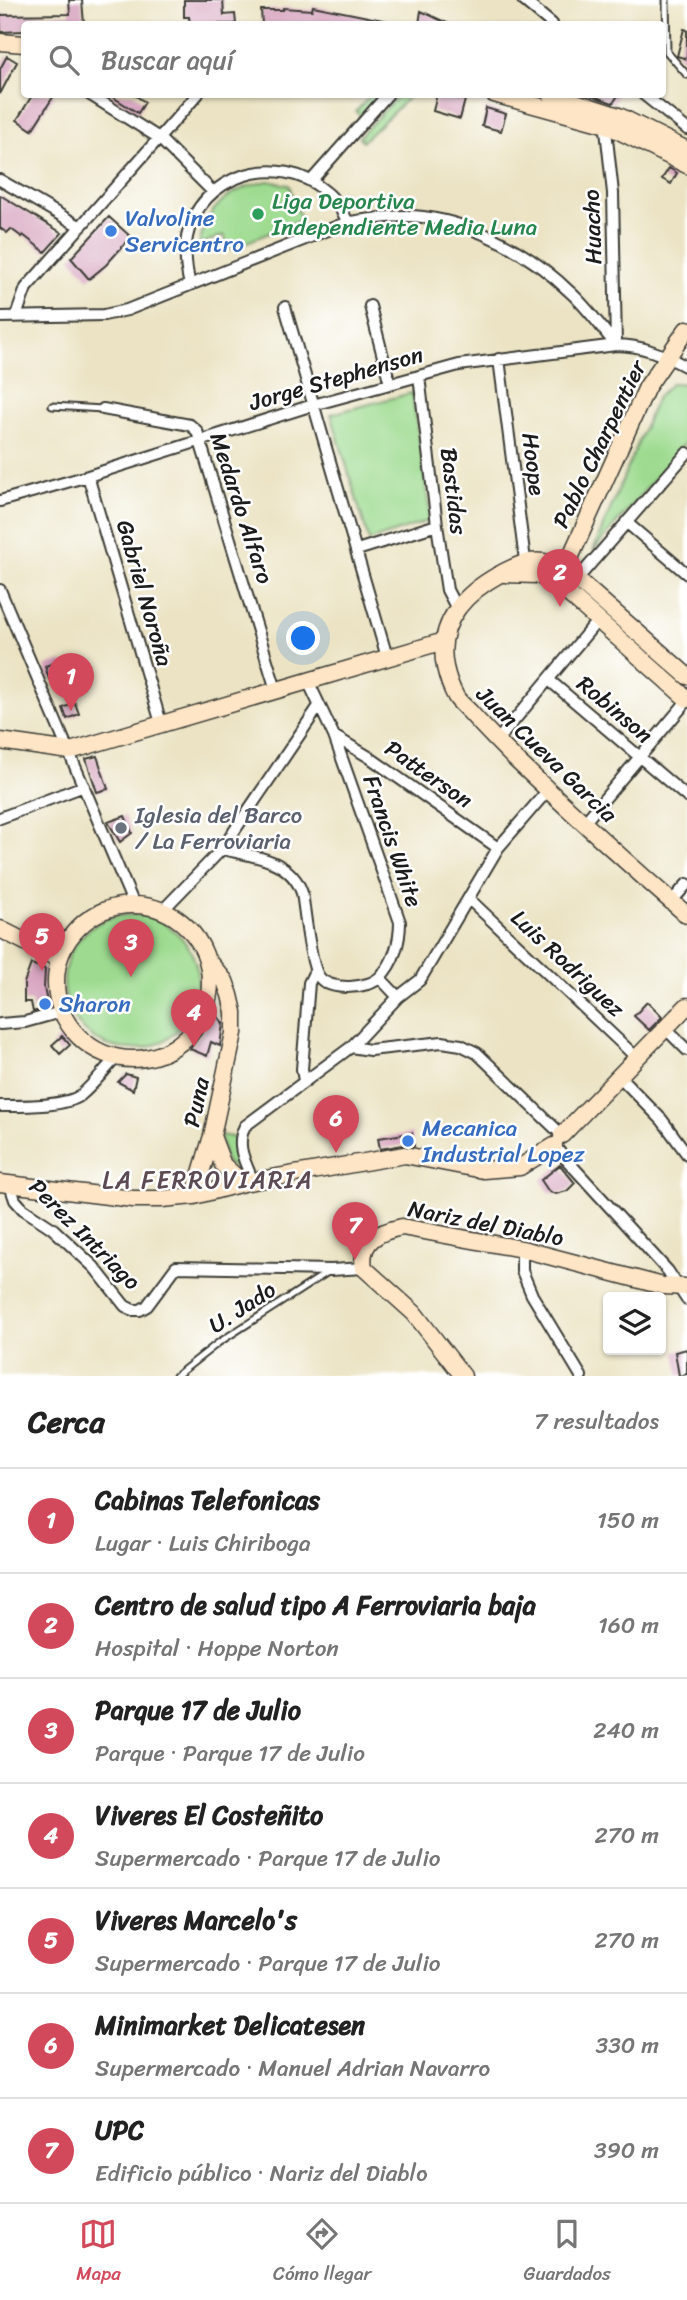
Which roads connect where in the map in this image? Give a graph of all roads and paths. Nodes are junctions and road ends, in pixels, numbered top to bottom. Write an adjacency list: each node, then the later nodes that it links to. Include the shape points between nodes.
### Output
1 (523, 0): 3 (street)
2 (666, 0): 6 (lane, via 667,52)
3 (548, 21)
4 (0, 42): 5 (street)
5 (21, 46)
6 (687, 75)
7 (95, 98): 16 (street)
8 (194, 98): 16 (street)
9 (384, 98): 20 (street)
10 (509, 98): 14 (street)
11 (564, 98): 13 (street)
12 (647, 98): 15 (street)
13 (600, 109): 14 (street, Huacho); 17 (street)
14 (607, 125): 18 (street); 30 (street, Huacho)
15 (687, 129)
16 (159, 138): 21 (street); 23 (street)
17 (687, 150)
18 (687, 165)
19 (0, 180): 23 (street)
20 (311, 181): 21 (street, via 277,170 260,171 243,174); 22 (street, via 332,199)
21 (213, 192): 24 (street, via 201,205 187,235)
22 (348, 222): 24 (street); 30 (street, via 422,217 497,239 571,292)
23 (81, 227): 27 (street, via 26,288)
24 (190, 285): 27 (street, via 104,315)
25 (370, 306): 35 (street)
26 (285, 307): 36 (street)
27 (16, 316): 28 (street)
28 (0, 317)
29 (687, 329): 31 (street, Pablo Charpentier)
30 (616, 345): 31 (street, Jorge Stephenson, via 635,345); 32 (street, Jorge Stephenson)
31 (667, 356): 33 (street, Jorge Stephenson); 48 (street, Pablo Charpentier, via 647,387)
32 (499, 359): 34 (street, Jorge Stephenson); 46 (street, Hoope)
33 (687, 367)
34 (419, 376): 35 (street, Jorge Stephenson); 44 (street, Bastidas)
35 (390, 384): 36 (street, Jorge Stephenson)
36 (313, 405): 39 (street, Jorge Stephenson); 45 (street)
37 (52, 406): 38 (lane)
38 (103, 409): 39 (street, Medardo Alfaro, via 190,425)
39 (201, 440): 41 (street, Jorge Stephenson); 57 (street, Medardo Alfaro)
40 (685, 460): 43 (street)
41 (88, 476): 42 (street, Jorge Stephenson); 60 (street, Gabriel Noroña)
42 (0, 501)
43 (626, 522): 47 (street); 48 (street)
44 (437, 525): 45 (street); 50 (street, Bastidas, via 447,590)
45 (357, 550): 53 (street)
46 (526, 568): 48 (street, via 537,575); 50 (street, Juan Cueva Garcia, via 484,582)
47 (687, 574)
48 (566, 580): 51 (street); 54 (street)
49 (0, 590): 64 (street)
50 (457, 609): 52 (street, Juan Cueva Garcia)
51 (597, 620): 55 (street); 58 (street)
52 (444, 641): 53 (street); 63 (street, Juan Cueva Garcia, via 445,666 456,698)
53 (387, 657): 56 (street)
54 (687, 676)
55 (549, 680): 63 (street); 65 (street, Robinson)
56 (308, 681): 57 (street); 59 (street, Francis White)
57 (276, 690): 60 (street)
58 (687, 700): 65 (street)
59 (318, 706): 61 (street, Francis White); 72 (street)
60 (161, 723): 64 (street)
61 (334, 736): 71 (street, Patterson); 83 (street, Francis White, via 400,922 398,946)
62 (0, 741): 64 (street)
63 (497, 741): 67 (street, Juan Cueva Garcia)
64 (70, 751): 66 (street)
65 (639, 757): 68 (street, Robinson); 70 (street)
66 (84, 786): 69 (street); 76 (street)
67 (548, 790): 70 (street, Juan Cueva Garcia); 71 (street)
68 (687, 797)
69 (0, 818)
70 (584, 823): 75 (street, Juan Cueva Garcia)
71 (498, 848): 74 (street)
72 (222, 849): 77 (street); 82 (street, via 274,862 293,875 302,893)
73 (687, 884): 75 (street)
74 (470, 899): 84 (street, via 420,980); 94 (street, Luis Rodriguez)
75 (671, 902): 78 (street, Juan Cueva Garcia)
76 (134, 905): 77 (street); 80 (street, via 102,911 75,930)
77 (164, 909): 81 (street, via 190,930)
78 (687, 915)
79 (0, 929): 80 (street)
80 (59, 959): 87 (street, via 55,979)
81 (208, 961): 85 (street); 88 (street, Puna, via 225,981)
82 (315, 971): 83 (street, via 334,986 356,986); 96 (street, via 309,983)
83 (380, 978): 84 (street)
84 (398, 997): 91 (street)
85 (205, 1006): 88 (street, via 220,1004); 93 (street, via 183,1042 139,1060)
86 (687, 1006): 90 (street)
87 (61, 1013): 89 (street); 93 (street, via 78,1037)
88 (234, 1016): 98 (street, Puna)
89 (0, 1024)
90 (666, 1029): 92 (street); 94 (street)
91 (351, 1047): 96 (street); 99 (street, via 461,1045 477,1054)
92 (687, 1050)
93 (116, 1058): 97 (street, via 72,1100)
94 (637, 1058): 95 (street)
95 (620, 1077): 99 (street); 100 (street)
96 (304, 1081): 101 (street, via 245,1126 240,1136)
97 (0, 1106)
98 (212, 1136): 101 (street, via 223,1165); 103 (street, Puna)
99 (558, 1140): 101 (street, via 520,1167 484,1170 405,1155); 107 (street)
100 (687, 1154)
101 (248, 1182): 103 (street)
102 (5, 1184): 103 (street, via 133,1199); 106 (street, Perez Intriago, via 15,1200 94,1267 114,1295 133,1310 147,1306 176,1266)
103 (194, 1196)
104 (522, 1249): 105 (street, Nariz del Diablo, via 402,1227 372,1239 365,1248); 107 (street, Nariz del Diablo); 110 (street, via 522,1271 532,1295)
105 (364, 1268): 106 (street, Perez Intriago); 109 (street, via 414,1313)
106 (331, 1270): 108 (lane, U. Jado, via 218,1343)
107 (685, 1292)
108 (176, 1376)
109 (463, 1376)
110 (581, 1376)

